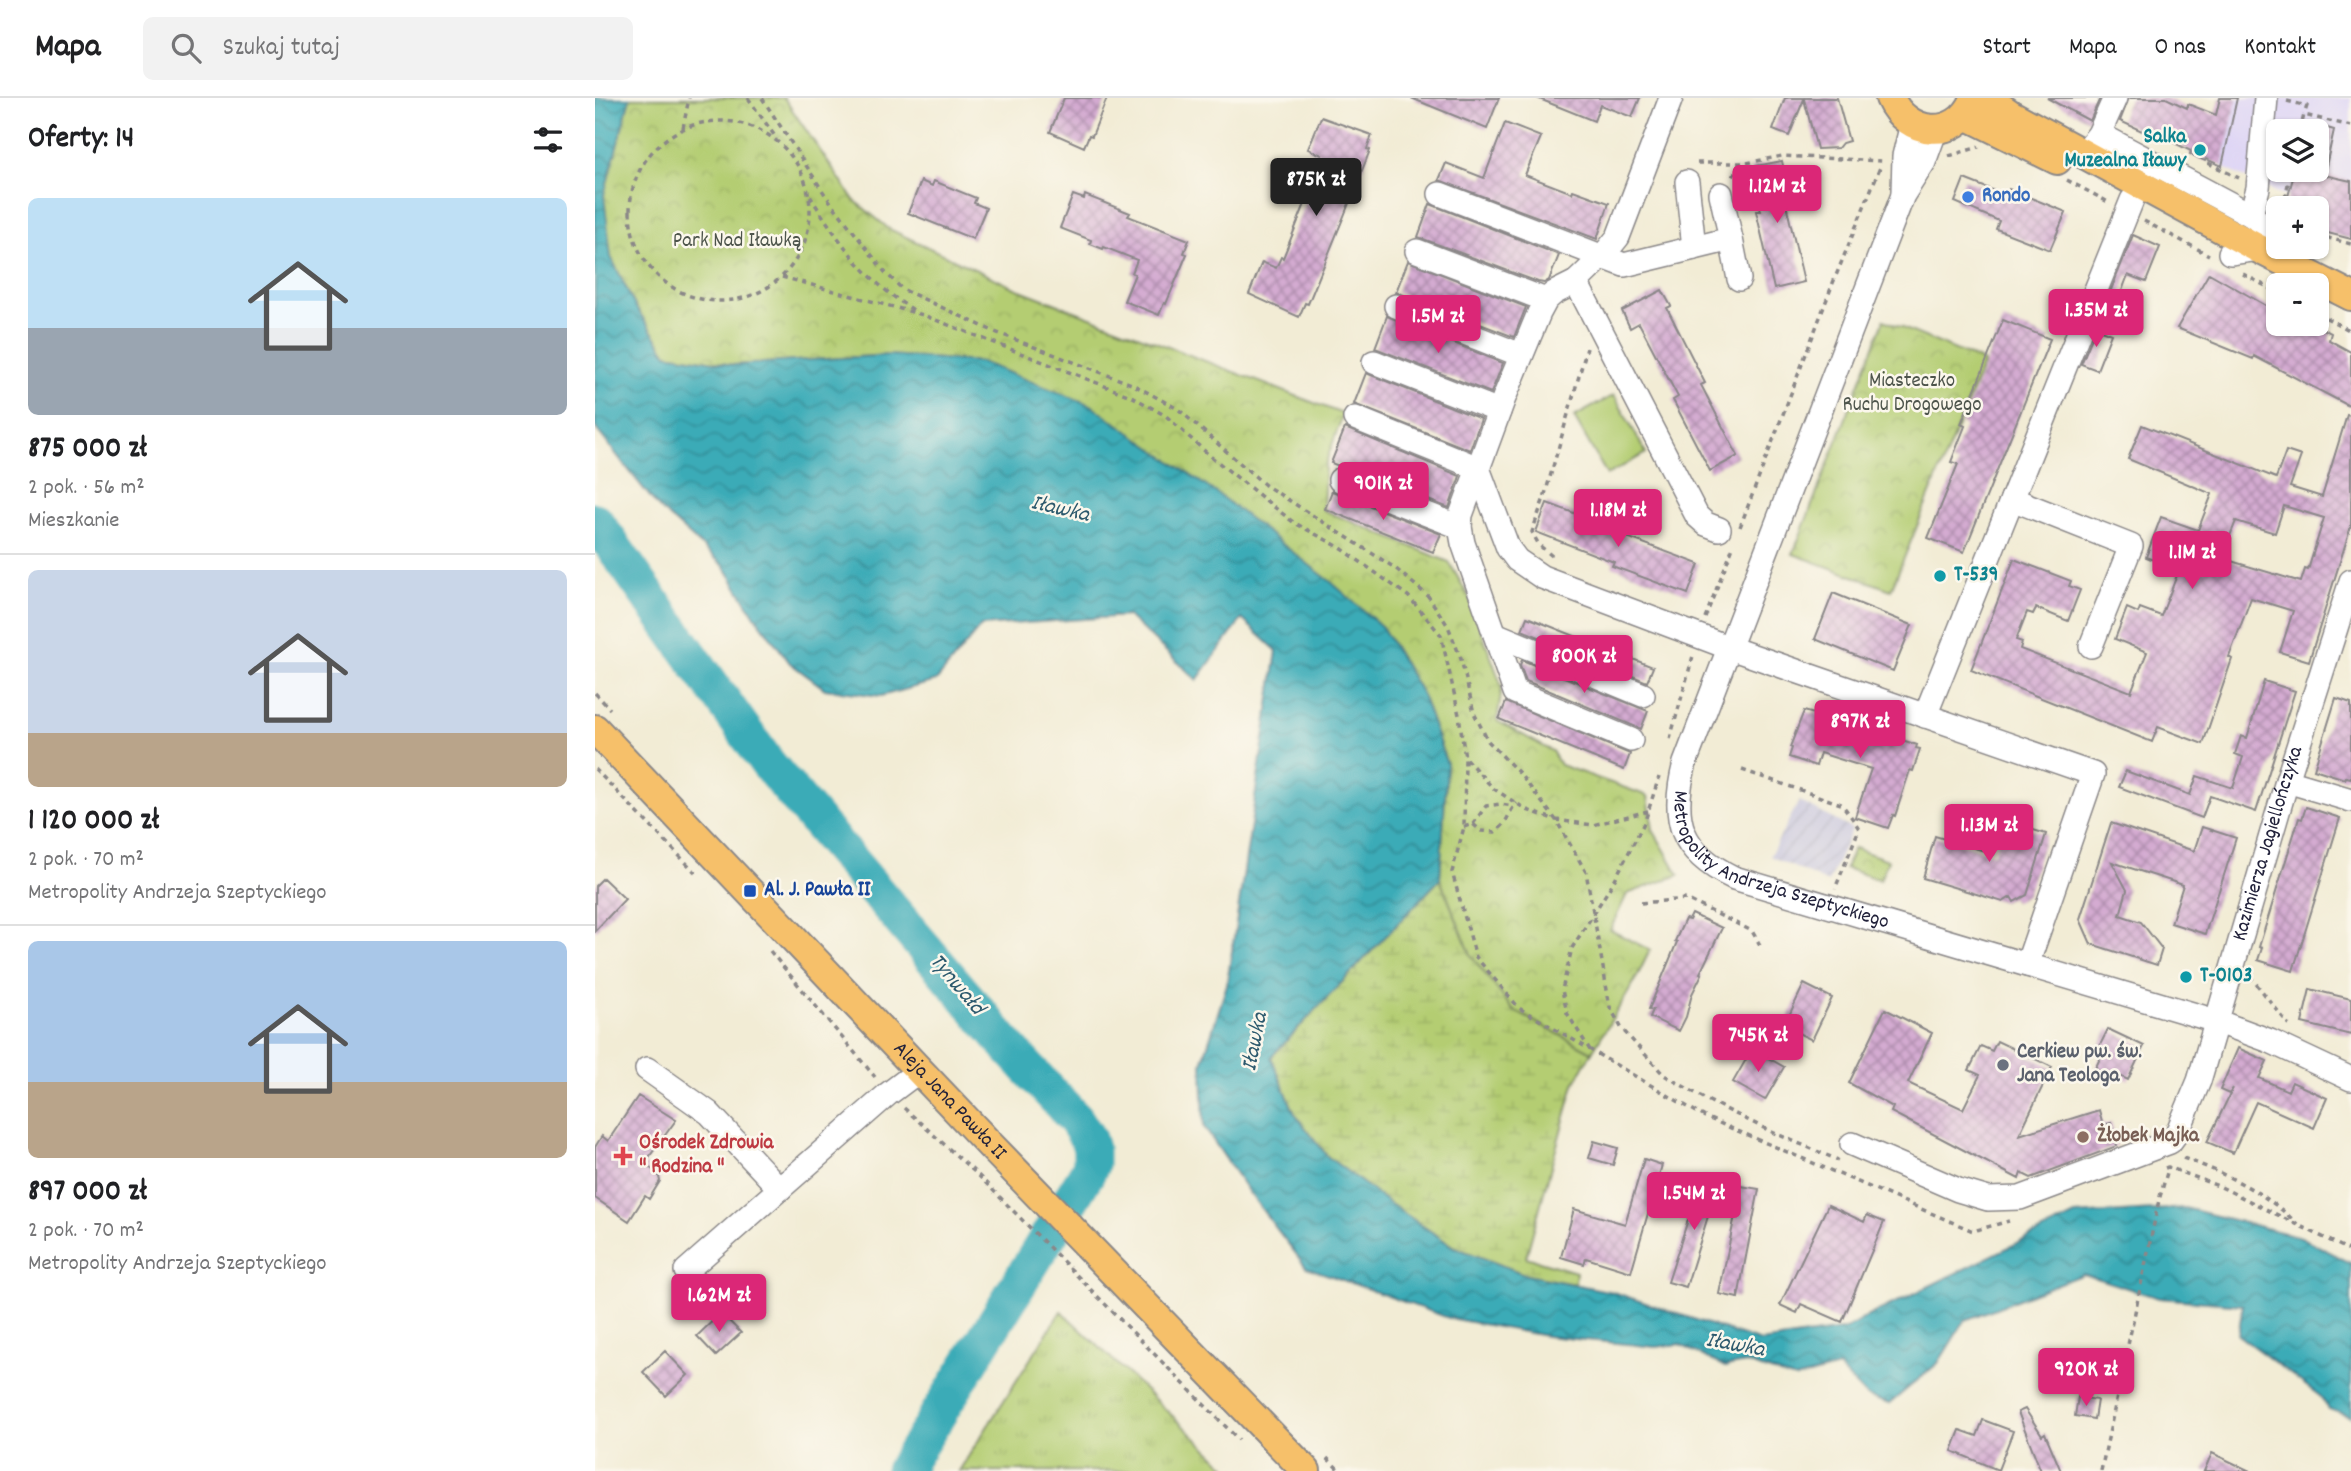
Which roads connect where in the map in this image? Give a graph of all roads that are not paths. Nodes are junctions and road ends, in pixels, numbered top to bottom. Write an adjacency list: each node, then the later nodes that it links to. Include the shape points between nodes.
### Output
1 (1671, 98): 18 (street, via 1621,230)
2 (1890, 98): 6 (main road, via 1902,117)
3 (2115, 98): 7 (street)
4 (2266, 98): 12 (street, via 2258,188)
5 (1976, 104): 6 (main road, via 1947,127); 7 (main road); 11 (main road)
6 (1924, 126): 39 (street, Metropolity Andrzeja Szeptyckiego, via 1904,156 1903,195)
7 (2089, 143): 12 (street); 15 (main road)
8 (1687, 172): 14 (street)
9 (1440, 194): 18 (street)
10 (1721, 194): 13 (street)
11 (2132, 200): 17 (main road); 33 (street)
12 (2251, 215): 15 (street, via 2265,226)
13 (1731, 239): 14 (street); 20 (street)
14 (1694, 248): 18 (street, via 1624,264)
15 (2259, 249): 17 (street); 22 (main road)
16 (1417, 251): 23 (street)
17 (2230, 253): 19 (main road)
18 (1602, 257): 21 (street)
19 (2269, 273)
20 (1739, 279)
21 (1576, 282): 23 (street); 35 (street, via 1697,516)
22 (2351, 296)
23 (1546, 300): 27 (street)
24 (2329, 305): 26 (main road)
25 (1396, 306): 27 (street)
26 (2351, 316)
27 (1521, 355): 29 (street)
28 (1374, 362): 29 (street)
29 (1499, 411): 31 (street)
30 (1355, 418): 31 (street)
31 (1478, 468): 34 (street); 39 (street, via 1508,548 1517,560 1545,578)
32 (1340, 480): 34 (street)
33 (2012, 499): 38 (street, via 2131,546); 41 (street)
34 (1459, 527): 37 (street)
35 (1719, 528)
36 (2351, 581): 44 (street, Kazimierza Jagiellończyka)
37 (1495, 634): 40 (street); 43 (street, via 1515,692)
38 (2091, 646)
39 (1730, 648): 41 (street); 46 (street, Metropolity Andrzeja Szeptyckiego, via 1679,784 1680,822 1698,854 1734,878)
40 (1643, 695)
41 (1925, 716): 46 (street, via 2093,774)
42 (595, 729): 49 (main road, Aleja Jana Pawła II)
43 (1631, 740)
44 (2287, 781): 45 (street); 47 (street, Kazimierza Jagiellończyka)
45 (2351, 800)
46 (2027, 965): 47 (street, Metropolity Andrzeja Szeptyckiego)
47 (2216, 1021): 50 (street, Metropolity Andrzeja Szeptyckiego); 51 (street, Kazimierza Jagiellończyka, via 2199,1081 2170,1142 2019,1198 1989,1199)
48 (647, 1069): 52 (street, via 709,1113)
49 (920, 1070): 52 (street); 54 (main road, Aleja Jana Pawła II)
50 (2351, 1079)
51 (1848, 1153)
52 (779, 1189): 53 (street)
53 (686, 1270)
54 (1306, 1471)

